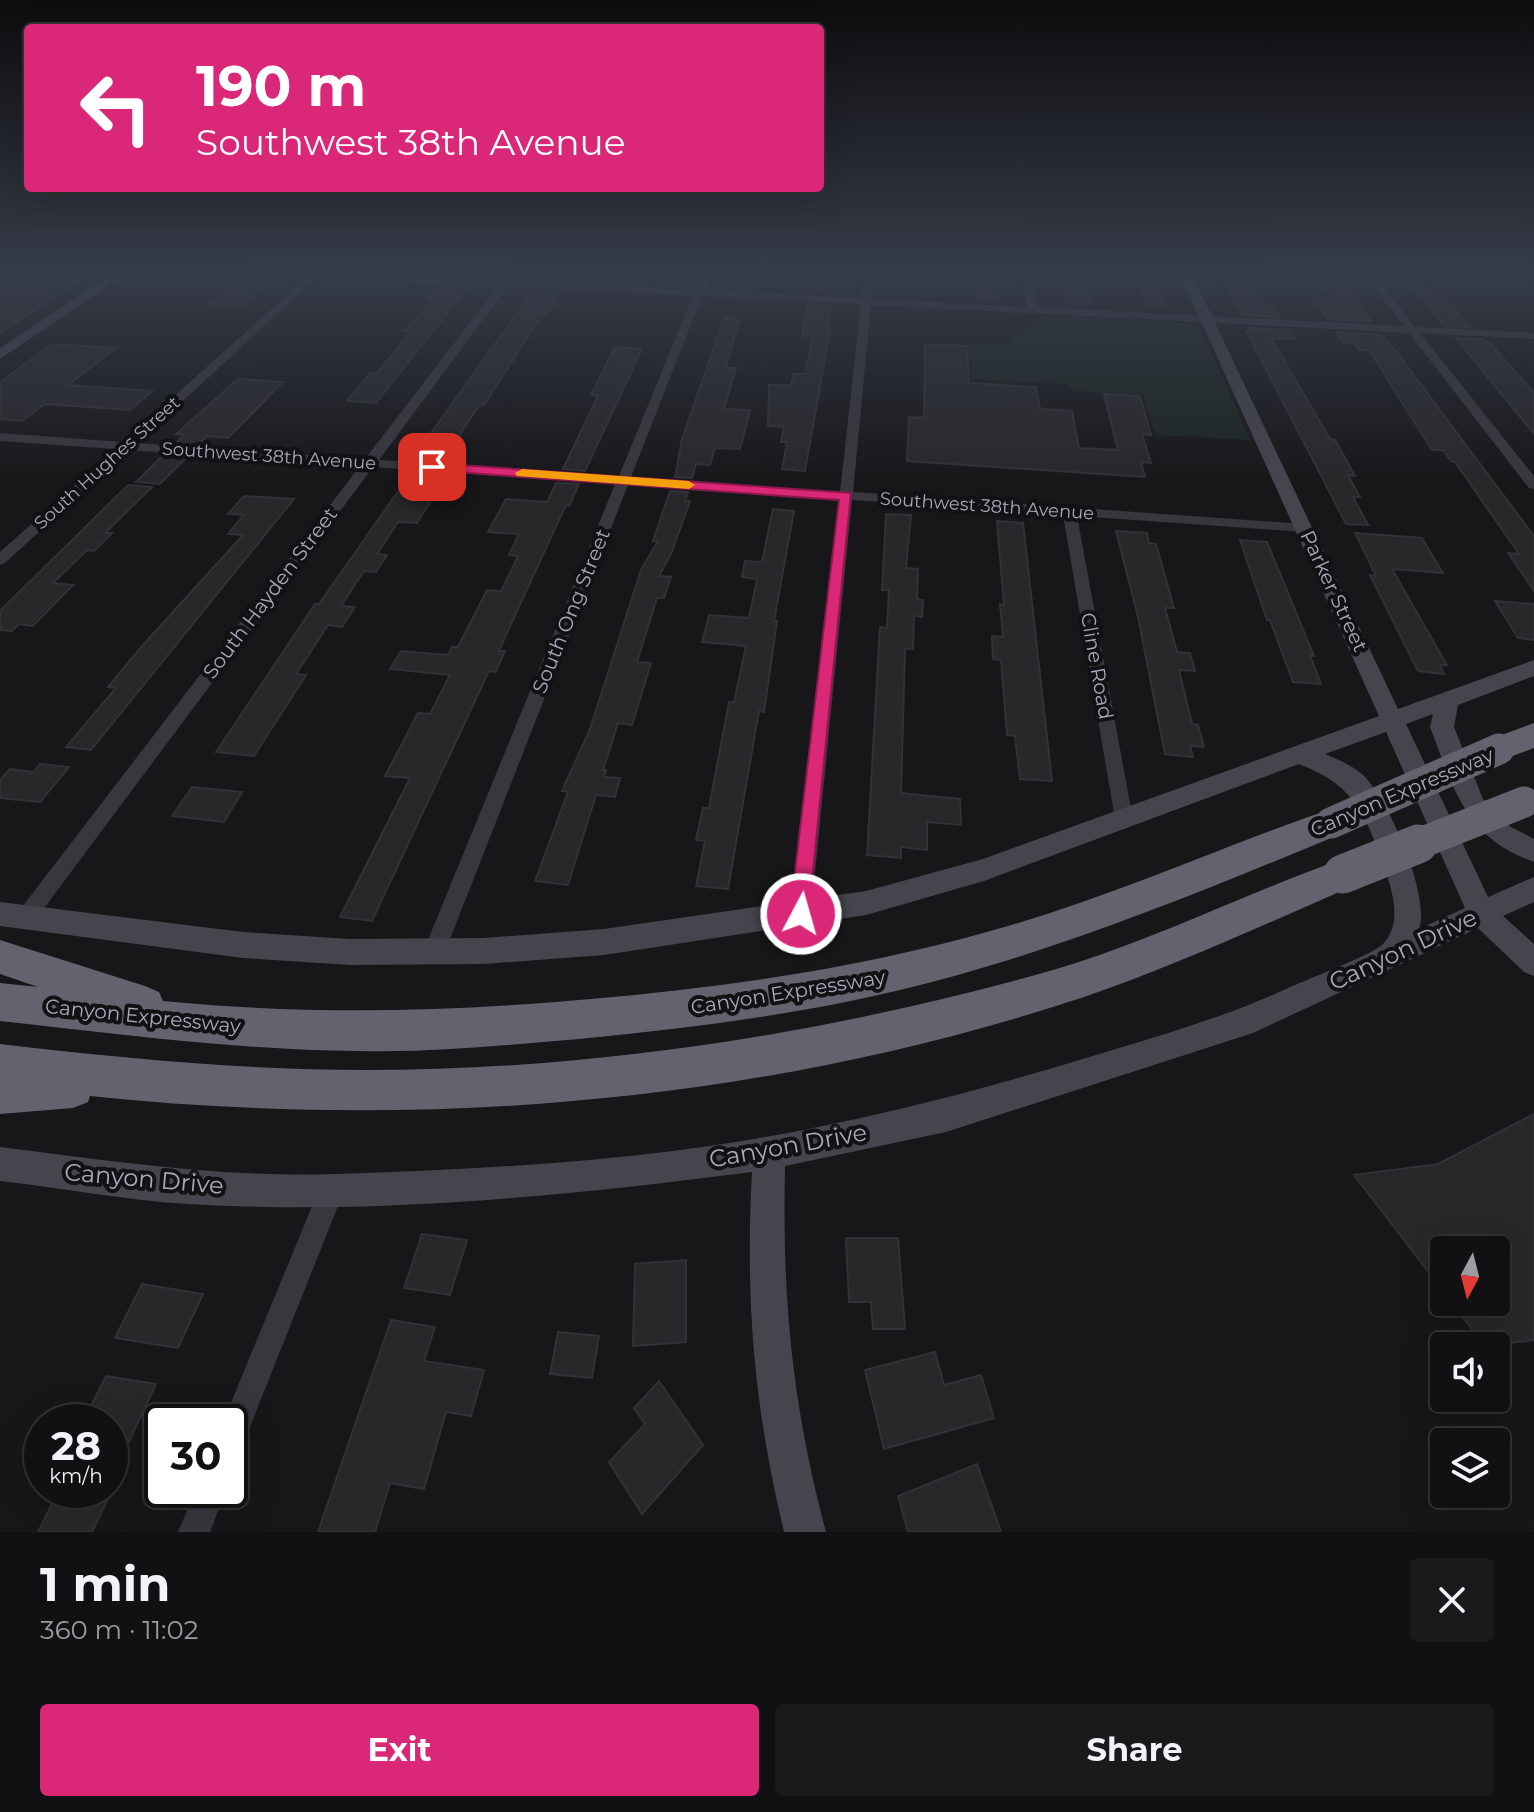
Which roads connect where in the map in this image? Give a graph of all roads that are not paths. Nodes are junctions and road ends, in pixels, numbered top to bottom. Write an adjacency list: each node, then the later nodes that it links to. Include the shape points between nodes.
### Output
1 (20, 341): 8 (main road)
2 (241, 341): 10 (street, South Hughes Street)
3 (460, 341): 11 (street, South Hayden Street)
4 (680, 341): 12 (street, South Ong Street)
5 (863, 341): 14 (street)
6 (1218, 341): 16 (main road, Parker Street)
7 (1421, 341): 13 (street)
8 (0, 355)
9 (0, 437): 10 (street, Southwest 38th Avenue)
10 (126, 446): 11 (street, Southwest 38th Avenue); 17 (street, South Hughes Street)
11 (369, 462): 12 (street, Southwest 38th Avenue); 29 (street, South Hayden Street)
12 (624, 480): 14 (street, Southwest 38th Avenue); 30 (street, South Ong Street)
13 (1534, 485)
14 (846, 496): 15 (street, Southwest 38th Avenue); 27 (street)
15 (1069, 512): 16 (street, Southwest 38th Avenue); 24 (street, Cline Road)
16 (1304, 528): 20 (main road, Parker Street)
17 (0, 560)
18 (1534, 668): 19 (main road)
19 (1448, 698): 20 (main road); 25 (main road, via 1442,727 1473,805 1502,834)
20 (1394, 719): 22 (main road); 28 (main road, Parker Street)
21 (1534, 735): 35 (highway, Canyon Expressway, bridge, via 1152,897 891,975 641,1015 500,1027 362,1032)
22 (1301, 755): 24 (main road); 31 (main road, via 1335,768 1360,787 1387,843 1404,882 1408,920)
23 (1529, 800): 37 (highway, bridge, via 1177,944 1050,989 929,1022 718,1063 586,1081 413,1091)
24 (1124, 819): 27 (main road, via 984,870 866,903)
25 (1534, 851)
26 (1534, 889): 28 (main road, Canyon Drive)
27 (801, 914): 30 (main road, via 604,942)
28 (1482, 914): 31 (main road, Canyon Drive); 33 (main road)
29 (13, 916): 30 (main road, via 243,945)
30 (434, 952)
31 (1392, 955): 39 (main road, Canyon Drive, via 1253,1019 1123,1062 946,1116)
32 (0, 957): 35 (highway)
33 (1534, 963)
34 (0, 1002): 35 (highway, Canyon Expressway)
35 (197, 1024)
36 (0, 1065): 37 (highway)
37 (144, 1081): 38 (highway)
38 (0, 1093)
39 (769, 1153): 41 (main road, Canyon Drive, via 490,1183); 45 (main road, via 766,1248 773,1375)
40 (0, 1164): 41 (main road, Canyon Drive, via 185,1187)
41 (331, 1191): 42 (street)
42 (245, 1404)
43 (204, 1508): 44 (street)
44 (194, 1532)
45 (805, 1532)

